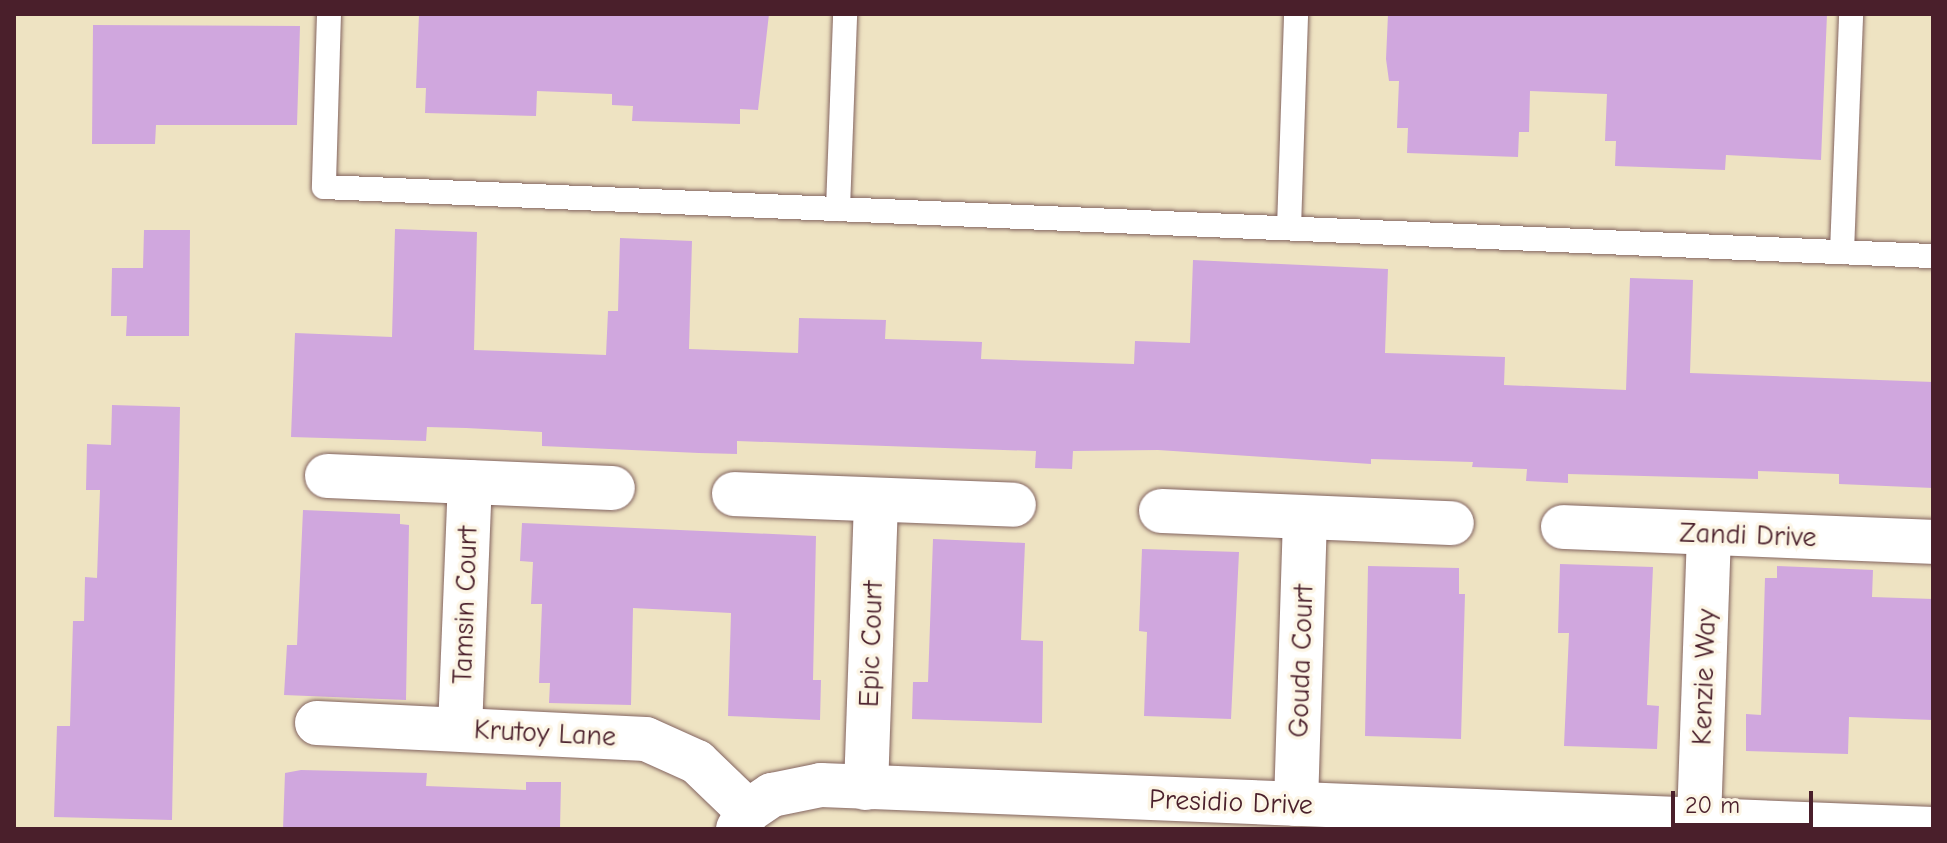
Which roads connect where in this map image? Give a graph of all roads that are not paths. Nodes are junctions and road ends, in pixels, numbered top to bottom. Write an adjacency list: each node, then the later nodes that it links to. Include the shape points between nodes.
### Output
1 (329, 14): 5 (lane, via 324,187)
2 (845, 14): 5 (lane)
3 (1296, 14): 6 (lane)
4 (1851, 14): 7 (lane)
5 (838, 209): 6 (lane)
6 (1289, 228): 7 (lane)
7 (1842, 252): 8 (lane)
8 (1933, 256)
9 (327, 476): 10 (street)
10 (470, 482): 11 (street); 22 (street, Tamsin Court)
11 (613, 488)
12 (734, 494): 13 (street)
13 (876, 500): 14 (street); 23 (street, Epic Court)
14 (1014, 505)
15 (1161, 511): 16 (street)
16 (1305, 518): 17 (street); 24 (street, Gouda Court)
17 (1452, 523)
18 (1563, 527): 19 (street, Zandi Drive)
19 (1709, 534): 20 (street, Zandi Drive); 27 (street, Kenzie Way)
20 (1933, 542)
21 (317, 723): 22 (street, Krutoy Lane)
22 (460, 729): 26 (street, Krutoy Lane, via 618,735 665,743 712,774)
23 (866, 788): 25 (street, Presidio Drive); 26 (street, Presidio Drive, via 788,790)
24 (1296, 804): 25 (street, Presidio Drive); 28 (street, Presidio Drive)
25 (1206, 815)
26 (743, 820)
27 (1699, 820): 28 (street, Presidio Drive); 29 (street, Presidio Drive)
28 (1611, 823)
29 (1933, 829)

